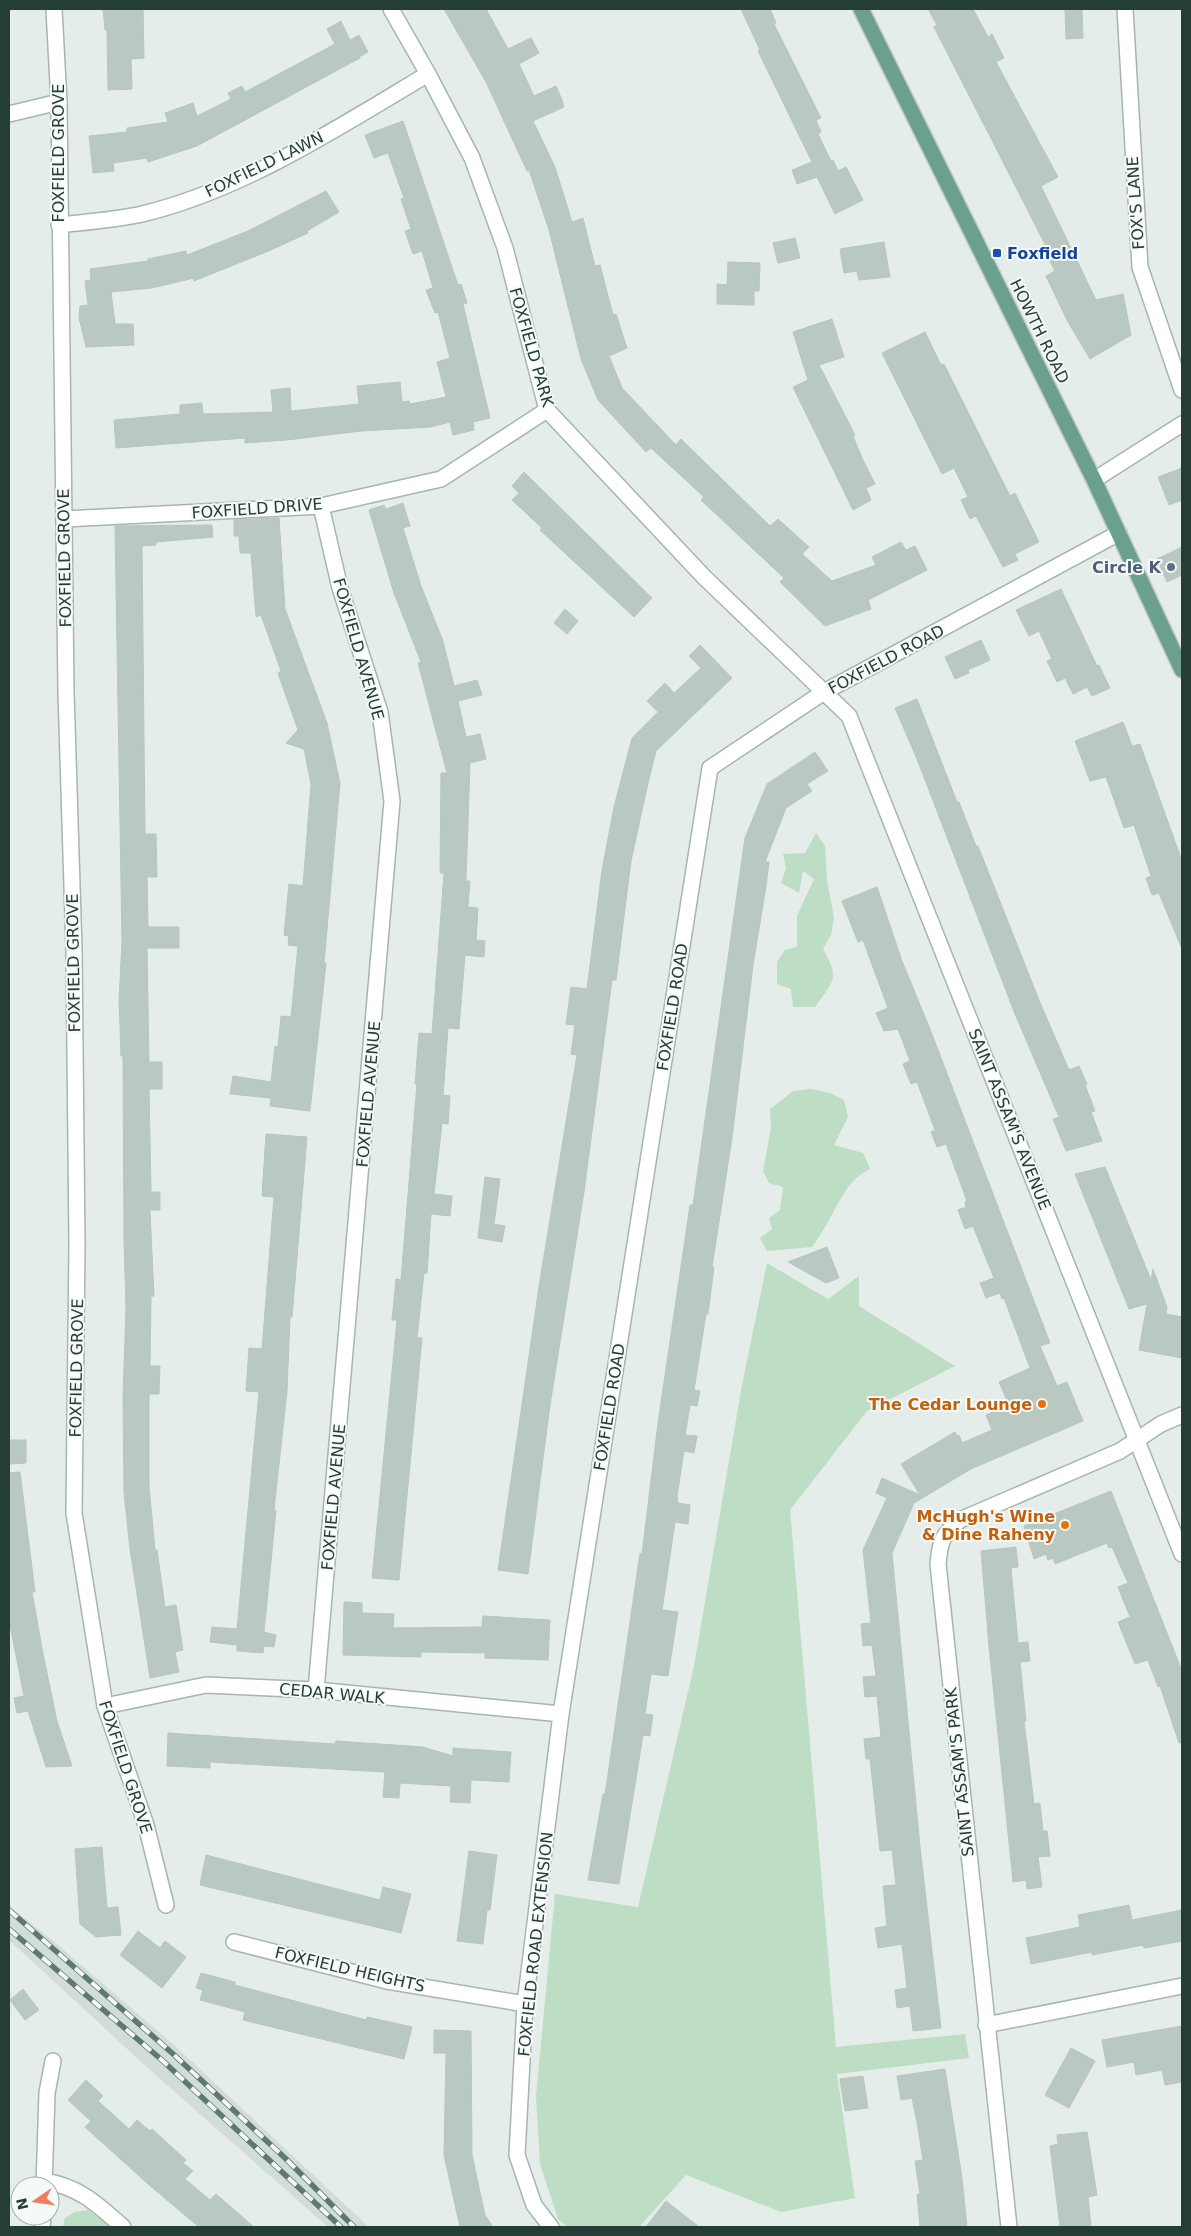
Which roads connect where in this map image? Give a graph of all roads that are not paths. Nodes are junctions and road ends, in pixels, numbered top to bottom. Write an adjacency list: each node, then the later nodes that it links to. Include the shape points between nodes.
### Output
1 (54, 9): 6 (street, FOXFIELD GROVE)
2 (390, 9): 5 (street, FOXFIELD PARK)
3 (861, 9): 12 (main road, HOWTH ROAD)
4 (1125, 9): 9 (street, FOX'S LANE, via 1140,267)
5 (428, 74): 8 (street, FOXFIELD LAWN, via 266,167 204,194 141,214); 10 (street, FOXFIELD PARK, via 472,158 505,248)
6 (59, 102): 7 (street); 8 (street, FOXFIELD GROVE)
7 (9, 114)
8 (58, 226): 14 (street, FOXFIELD GROVE)
9 (1182, 390)
10 (548, 410): 13 (street, FOXFIELD DRIVE, via 441,479); 17 (street, FOXFIELD PARK, via 704,577)
11 (1182, 424): 12 (street)
12 (1094, 480): 15 (main road, HOWTH ROAD)
13 (321, 506): 14 (street, FOXFIELD DRIVE); 21 (street, FOXFIELD AVENUE, via 340,588 380,712 392,801)
14 (64, 519): 22 (street, FOXFIELD GROVE, via 77,1244 74,1512)
15 (1119, 532): 16 (main road, HOWTH ROAD); 17 (street, FOXFIELD ROAD)
16 (1182, 670)
17 (824, 692): 19 (street, SAINT ASSAM'S AVENUE, via 849,716); 23 (street, FOXFIELD ROAD, via 710,768)
18 (1182, 1415): 19 (street, SAINT ASSAM'S PARK)
19 (1138, 1439): 20 (street, SAINT ASSAM'S AVENUE); 28 (street, SAINT ASSAM'S PARK, via 1120,1451 960,1520 945,1532 940,1548 938,1564)
20 (1182, 1554)
21 (316, 1690): 22 (street, CEDAR WALK, via 206,1685); 23 (street, CEDAR WALK)
22 (105, 1706): 24 (street, FOXFIELD GROVE, via 146,1825)
23 (561, 1714): 27 (street, FOXFIELD ROAD EXTENSION)
24 (166, 1905)
25 (234, 1942): 27 (street, FOXFIELD HEIGHTS, via 387,1981)
26 (1182, 1986): 28 (street)
27 (525, 2004): 33 (street, FOXFIELD ROAD EXTENSION, via 518,2155 534,2204)
28 (986, 2024): 34 (street, SAINT ASSAM'S PARK)
29 (53, 2061): 30 (street, via 47,2093)
30 (44, 2176)
31 (60, 2184): 32 (street, via 66,2184 93,2201)
32 (123, 2227)
33 (551, 2227)
34 (1009, 2227)

